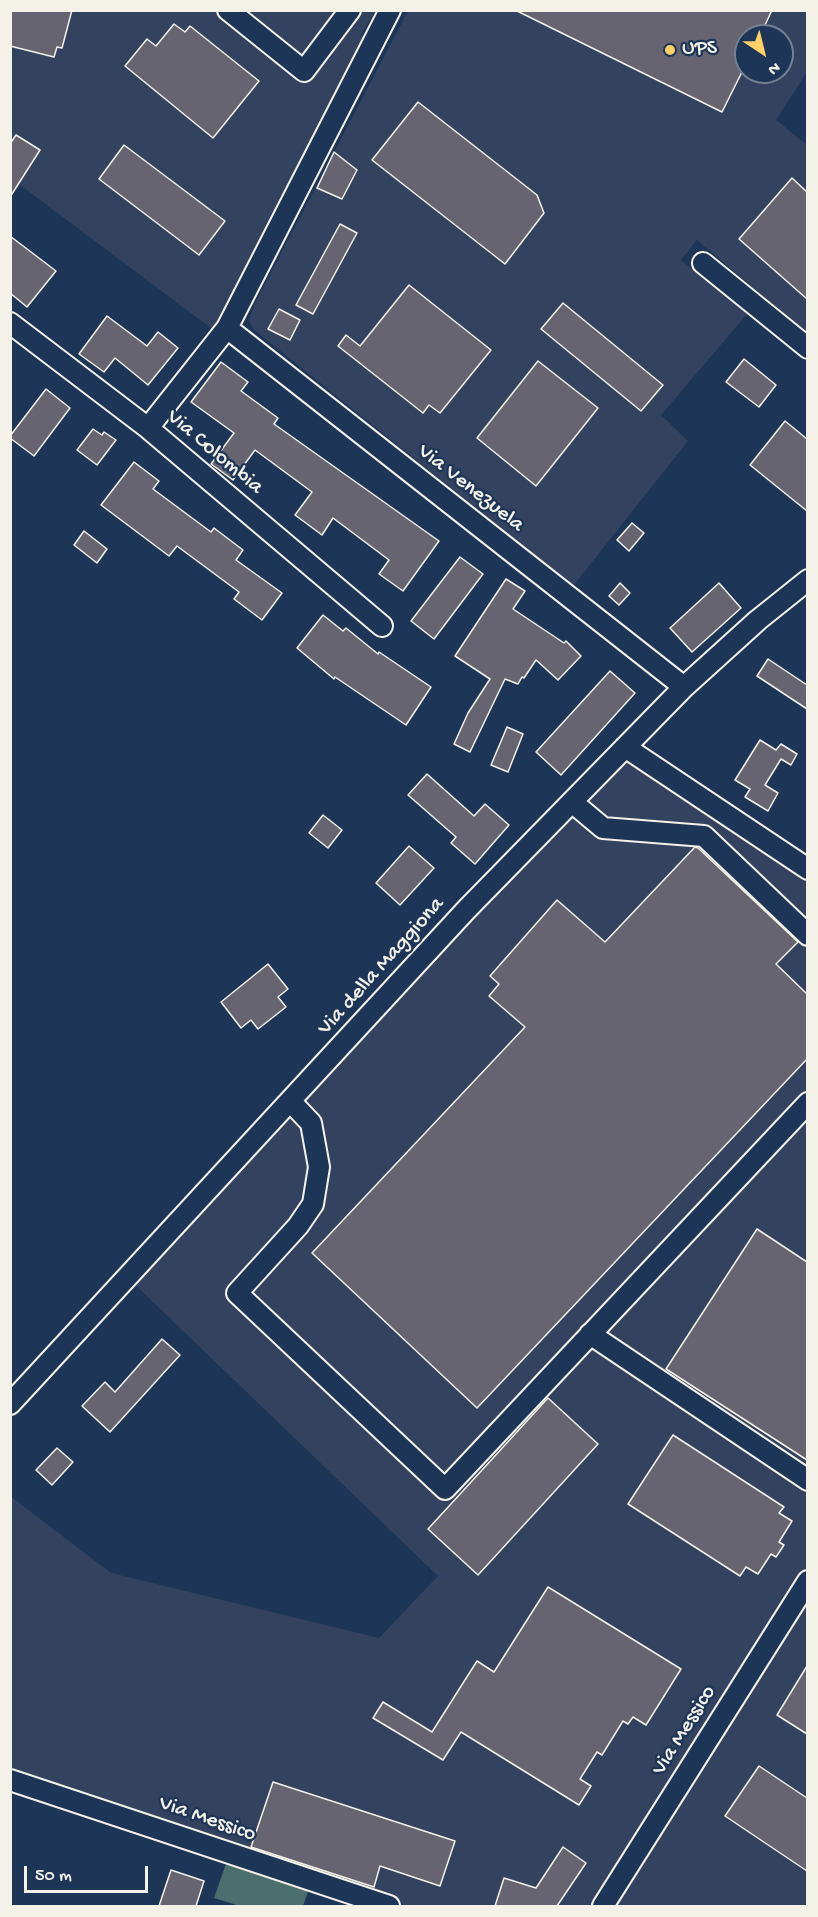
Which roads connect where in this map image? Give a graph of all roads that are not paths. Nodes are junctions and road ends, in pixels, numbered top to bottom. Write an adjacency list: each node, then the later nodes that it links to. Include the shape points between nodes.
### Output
1 (228, 10): 2 (street, via 304,71)
2 (350, 10)
3 (390, 10): 6 (street)
4 (703, 263): 7 (street)
5 (10, 323): 8 (street, Via Colombia)
6 (227, 328): 8 (street); 11 (street, Via Venezuela)
7 (807, 348)
8 (148, 428): 10 (street, Via Colombia)
9 (807, 580): 11 (street, Via della Maggiona)
10 (382, 626)
11 (684, 687): 12 (street, Via della Maggiona)
12 (625, 747): 13 (street, Via della Maggiona); 14 (street)
13 (572, 802): 15 (street, via 603,828 704,837); 16 (street, Via della Maggiona, via 467,909)
14 (807, 869)
15 (807, 934)
16 (291, 1102): 18 (street, via 311,1123 319,1167 313,1204 237,1293 445,1489); 19 (street, Via della Maggiona)
17 (807, 1103): 18 (street)
18 (590, 1334): 20 (street)
19 (10, 1404)
20 (807, 1480)
21 (807, 1581): 24 (street, Via Messico)
22 (10, 1779): 23 (street, Via Messico)
23 (389, 1906)
24 (603, 1906)

